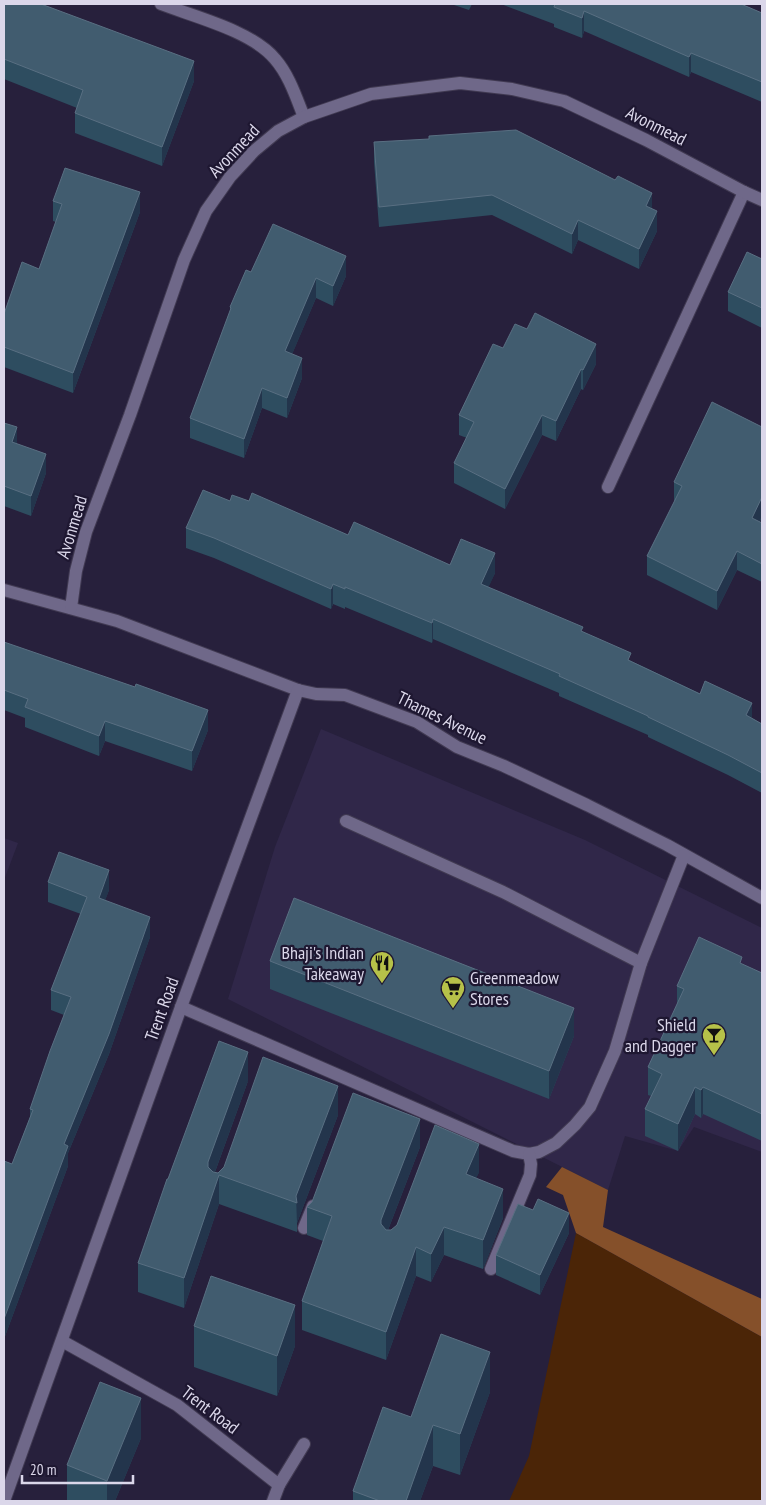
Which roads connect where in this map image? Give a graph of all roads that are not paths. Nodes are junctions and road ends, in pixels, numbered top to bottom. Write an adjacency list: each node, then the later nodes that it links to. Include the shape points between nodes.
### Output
1 (161, 4): 2 (street, via 246,36 261,45 276,59)
2 (304, 117): 3 (street, Avonmead, via 371,94 460,84 512,89 564,101); 7 (street, Avonmead, via 278,131 254,150 206,211 184,260 86,532)
3 (744, 192): 4 (street, Avonmead); 5 (street)
4 (762, 200)
5 (608, 487)
6 (4, 590): 7 (street, Thames Avenue)
7 (71, 608): 8 (street, Thames Avenue, via 126,624)
8 (298, 690): 10 (street, Thames Avenue, via 345,695 417,722 457,747 587,805); 13 (street, Trent Road)
9 (346, 821): 12 (street, via 503,892)
10 (684, 855): 11 (street, Thames Avenue); 12 (street)
11 (762, 898)
12 (641, 963): 14 (street, via 615,1051 590,1107 556,1143)
13 (181, 1007): 14 (street, via 268,1050 438,1124); 18 (street, Trent Road)
14 (529, 1154): 17 (street, via 530,1175)
15 (318, 1192): 16 (street)
16 (304, 1228)
17 (491, 1269)
18 (62, 1341): 20 (street, Trent Road, via 177,1405); 21 (street, Trent Road)
19 (304, 1444): 20 (street)
20 (279, 1485): 22 (street)
21 (4, 1501)
22 (274, 1501)

